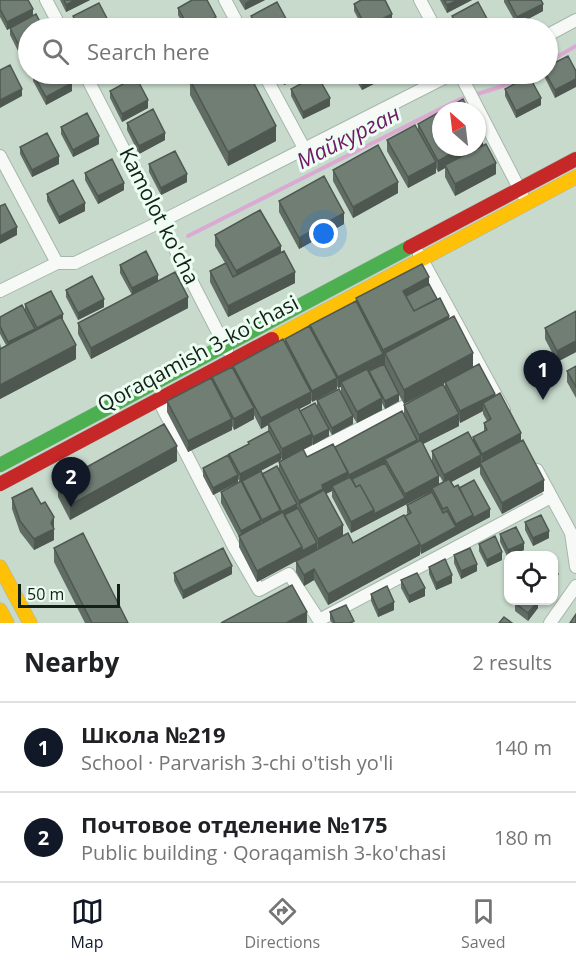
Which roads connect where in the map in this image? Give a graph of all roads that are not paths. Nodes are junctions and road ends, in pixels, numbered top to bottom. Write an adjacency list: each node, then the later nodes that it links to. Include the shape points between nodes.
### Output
1 (46, 0): 4 (street)
2 (225, 0): 5 (street)
3 (420, 0): 6 (street)
4 (56, 18)
5 (235, 18)
6 (430, 18)
7 (576, 20): 8 (street)
8 (558, 30)
9 (90, 84): 19 (street, Kamolot ko'cha)
10 (269, 84): 13 (street)
11 (443, 84): 13 (street)
12 (466, 84): 17 (street)
13 (304, 148): 19 (street)
14 (0, 156): 22 (street)
15 (576, 159): 17 (main road, Qoraqamish 3-ko'chasi)
16 (576, 177): 18 (main road, Qoraqamish 3-ko'chasi)
17 (519, 189): 18 (street); 20 (main road, Qoraqamish 3-ko'chasi)
18 (526, 204): 21 (main road, Qoraqamish 3-ko'chasi)
19 (164, 225): 22 (street, via 75,262); 24 (street, Kamolot ko'cha)
20 (414, 245): 21 (street); 24 (main road, Qoraqamish 3-ko'chasi)
21 (422, 260): 25 (main road, Qoraqamish 3-ko'chasi); 28 (street, via 475,369)
22 (57, 263): 23 (street)
23 (0, 291)
24 (225, 346): 25 (street, Kamolot ko'cha); 30 (main road, Qoraqamish 3-ko'chasi)
25 (231, 360): 27 (main road, Qoraqamish 3-ko'chasi)
26 (431, 392): 31 (street)
27 (158, 399): 32 (main road, Qoraqamish 3-ko'chasi); 38 (street, via 259,590 289,574)
28 (508, 417)
29 (530, 457): 33 (street)
30 (0, 465)
31 (276, 470)
32 (0, 484)
33 (551, 497): 35 (street, via 571,533); 38 (street)
34 (0, 567): 40 (main road)
35 (576, 567)
36 (576, 589): 41 (street)
37 (0, 610): 39 (main road)
38 (320, 621)
39 (7, 623)
40 (30, 623)
41 (550, 623)

